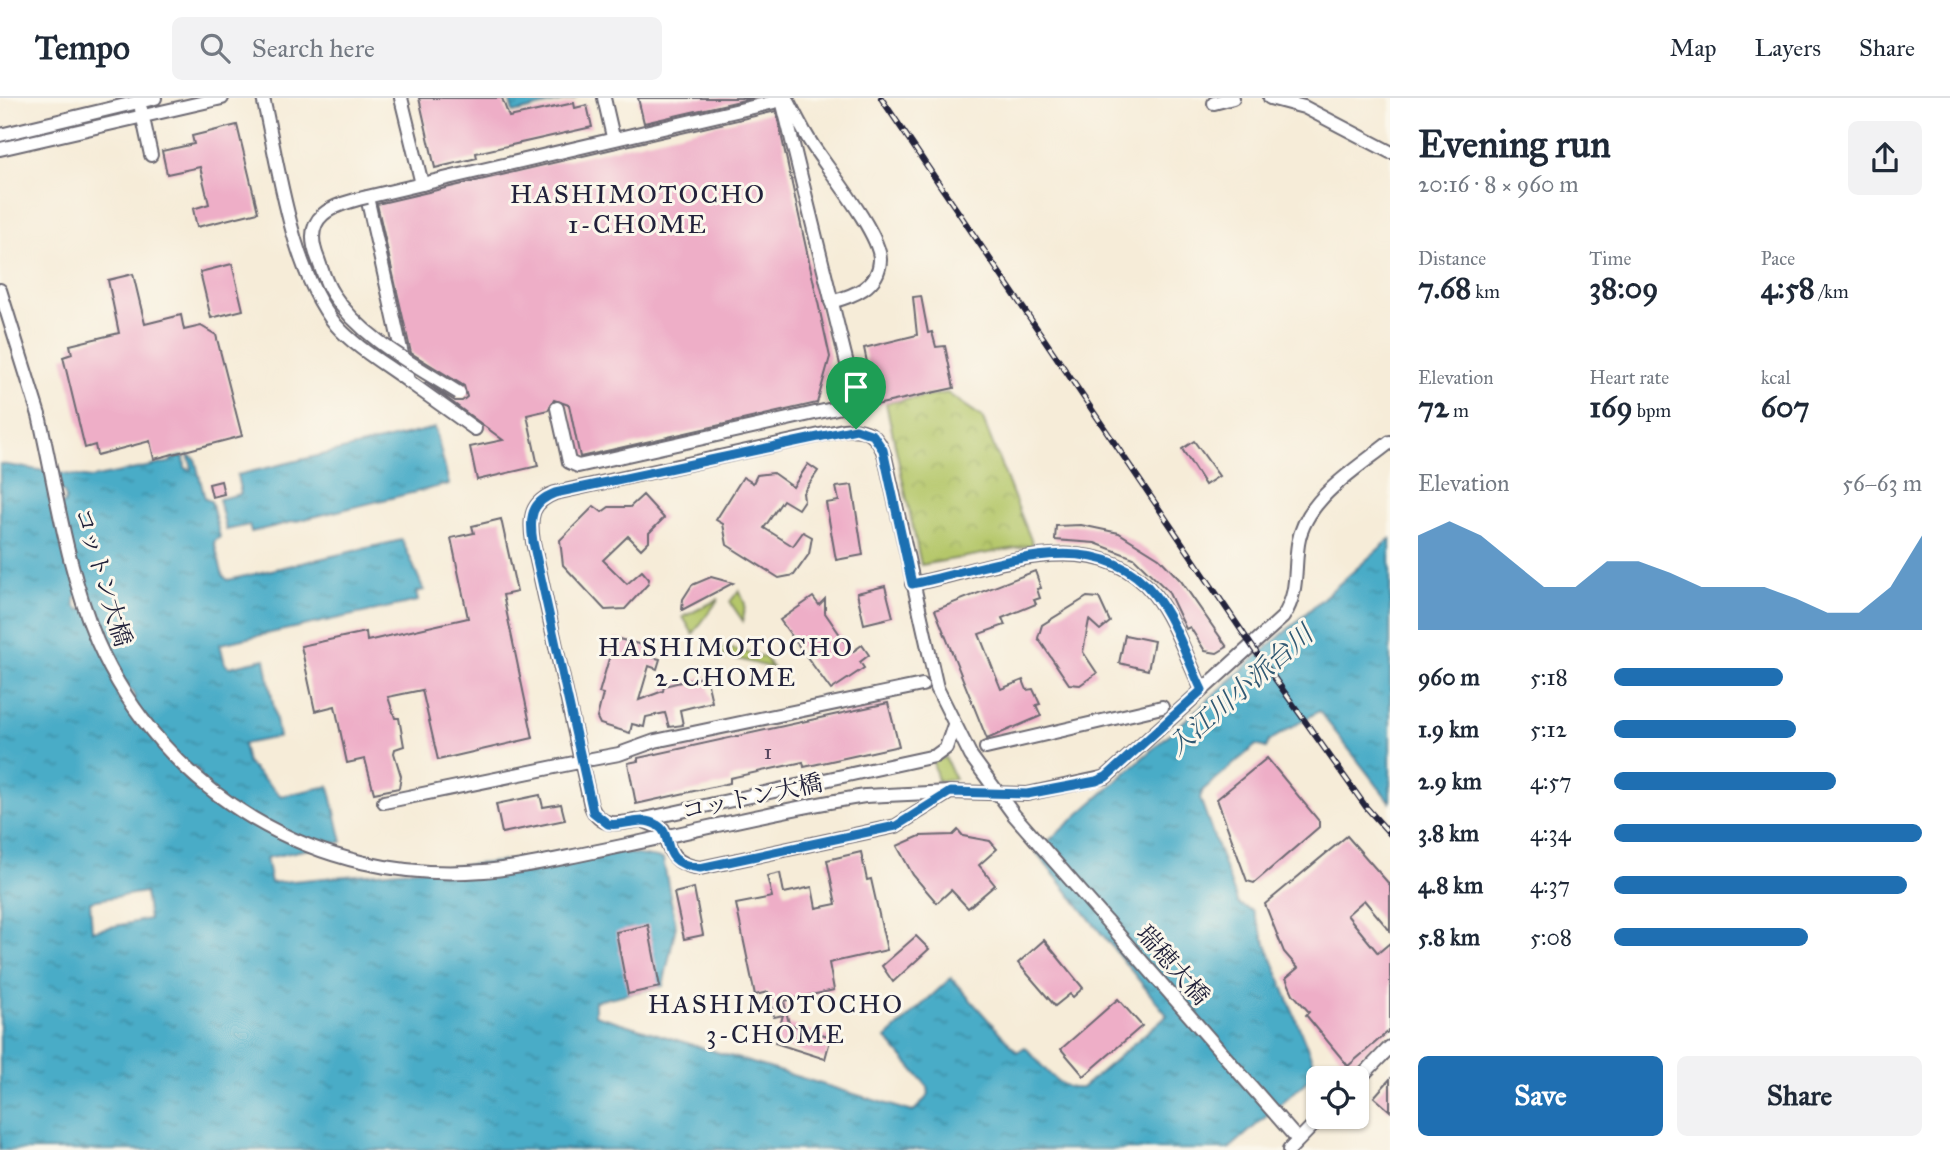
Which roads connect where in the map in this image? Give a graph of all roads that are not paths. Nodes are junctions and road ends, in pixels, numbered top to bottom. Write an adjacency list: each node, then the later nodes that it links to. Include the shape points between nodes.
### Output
1 (155, 98): 8 (street)
2 (222, 98): 11 (street)
3 (263, 98): 21 (street, via 296,238 319,301 338,327)
4 (401, 98): 17 (street)
5 (604, 98): 13 (street)
6 (1233, 98): 10 (street)
7 (1270, 98): 15 (street, via 1304,107)
8 (139, 100): 11 (street); 12 (street)
9 (782, 100): 13 (street); 20 (street); 20 (street, via 787,99 876,240 880,260 875,277 863,291)
10 (1214, 103)
11 (143, 116): 14 (street); 16 (street)
12 (0, 135)
13 (613, 137): 17 (street)
14 (0, 149)
15 (1390, 152)
16 (151, 155)
17 (422, 184): 18 (street)
18 (367, 197): 21 (street); 22 (street, bridge, via 335,205 320,215 314,230 314,250 331,293 383,344)
19 (0, 290): 34 (street, コットン大橋, bridge, via 39,415 83,602 126,697 194,776 280,834 380,868 485,871 816,804 865,796)
20 (831, 302): 23 (street, via 852,384 846,406 578,466 569,462)
21 (408, 381): 24 (street)
22 (459, 393)
23 (556, 408)
24 (475, 429)
25 (1390, 442): 28 (street, コットン大橋, via 1321,498 1301,533 1296,588 1287,610)
26 (912, 584): 28 (street, via 1059,552 1103,558 1130,572 1157,597); 30 (street, 瑞穂大橋, via 937,688); 38 (street, 瑞穂大橋, via 883,450 876,438 861,429 555,493 539,501 531,520 533,542 591,806 608,824)
27 (922, 685): 32 (street, via 655,741)
28 (1202, 690): 35 (street, コットン大橋, via 1096,781 1040,792)
29 (1162, 707): 31 (street)
30 (954, 725): 35 (street, 瑞穂大橋); 37 (street, via 946,748 935,756)
31 (985, 748)
32 (592, 759)
33 (574, 762): 36 (street)
34 (950, 792): 35 (street, コットン大橋); 39 (street, via 896,826 700,868 675,859)
35 (996, 794): 43 (street, 瑞穂大橋)
36 (384, 802)
37 (679, 811): 38 (street); 39 (street)
38 (640, 820): 39 (street)
39 (663, 830)
40 (1390, 1047): 41 (street)
41 (1369, 1069)
42 (1309, 1129): 43 (street)
43 (1298, 1140): 44 (street)
44 (1289, 1150)

